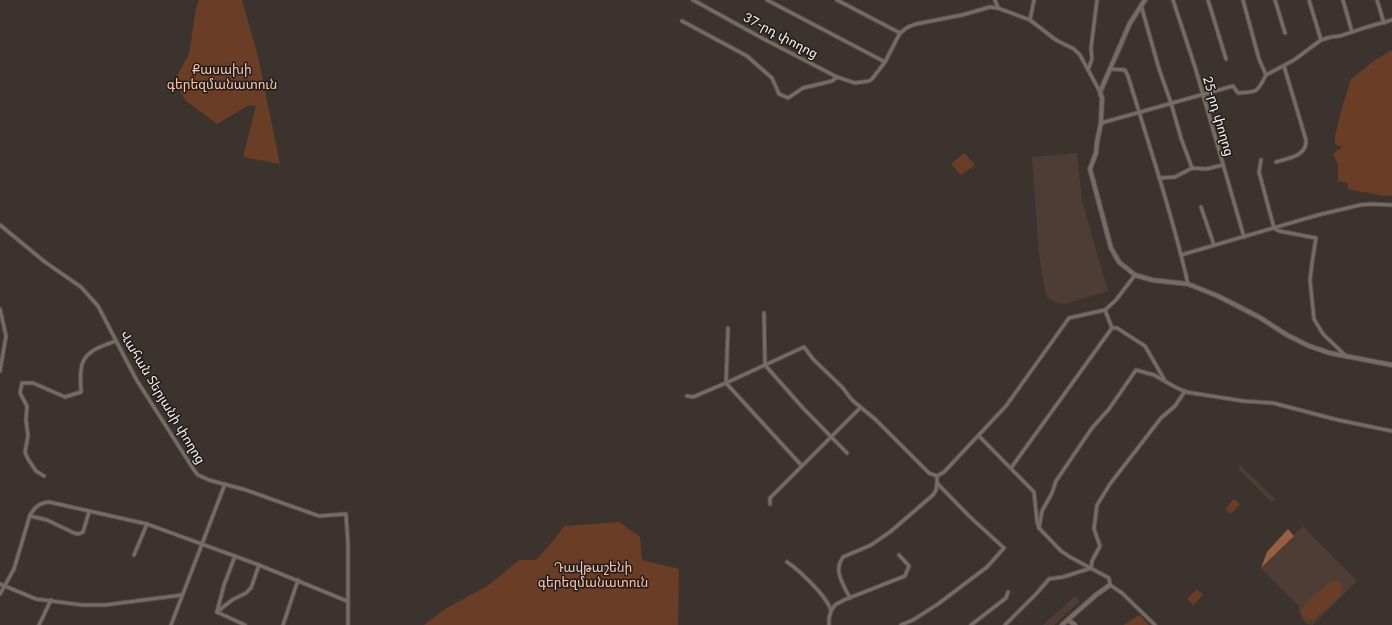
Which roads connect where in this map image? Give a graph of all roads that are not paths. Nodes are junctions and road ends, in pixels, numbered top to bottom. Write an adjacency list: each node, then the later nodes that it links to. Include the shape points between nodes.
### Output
1 (693, 0): 31 (street, 37-րդ փողոց)
2 (767, 0): 26 (street)
3 (837, 0): 22 (street)
4 (995, 0): 16 (street)
5 (1034, 0): 17 (street)
6 (1097, 0): 29 (street, via 1092,59)
7 (1146, 0): 15 (street)
8 (1173, 0): 33 (street, 25-րդ փողոց)
9 (1208, 0): 25 (street)
10 (1243, 0): 30 (street, via 1259,59)
11 (1275, 0): 23 (street)
12 (1309, 0): 24 (street)
13 (1343, 0): 21 (street)
14 (1377, 0): 20 (street)
15 (1141, 5): 28 (street, via 1130,22); 34 (street)
16 (998, 8): 17 (street); 22 (street, via 990,7 916,24)
17 (1030, 20): 29 (street, via 1056,40 1074,49)
18 (1392, 20): 20 (street)
19 (682, 21): 31 (street, via 747,56 772,78 776,89 783,97 788,98 803,88 832,81)
20 (1384, 22): 21 (street)
21 (1352, 32): 24 (street)
22 (900, 33): 26 (street, 37-րդ փողոց)
23 (1285, 33)
24 (1321, 40): 27 (street)
25 (1226, 59)
26 (885, 62): 31 (street, 37-րդ փողոց, via 869,82 854,84)
27 (1284, 66): 30 (street); 38 (street, via 1306,145 1304,151 1297,156)
28 (1111, 69): 32 (street); 35 (street, via 1125,70)
29 (1088, 70): 32 (street)
30 (1266, 75): 33 (street, via 1255,92 1238,93 1233,86)
31 (837, 77)
32 (1100, 92): 36 (street)
33 (1202, 94): 34 (street); 39 (street, 25-րդ փողոց)
34 (1171, 103): 35 (street); 40 (street)
35 (1140, 112): 36 (street); 41 (street)
36 (1101, 123): 49 (street, via 1096,153 1090,169 1111,248 1119,262)
37 (1260, 160): 45 (street, via 1259,172)
38 (1276, 162)
39 (1223, 165): 40 (street, via 1206,169); 46 (street, 25-րդ փողոց)
40 (1192, 168): 41 (street, via 1175,177)
41 (1159, 178): 48 (street)
42 (1392, 205): 45 (street, via 1360,205)
43 (1201, 207): 47 (street)
44 (0, 225): 56 (street, Վահան Տերյանի փողոց, via 45,262 81,287 98,306)
45 (1274, 228): 46 (street); 57 (street, via 1316,238 1310,280 1314,319 1323,334)
46 (1244, 238): 47 (street)
47 (1214, 246): 48 (street)
48 (1181, 255): 50 (street)
49 (1135, 275): 50 (street, via 1152,280); 52 (street)
50 (1188, 284): 57 (street, via 1238,305 1309,346)
51 (0, 309): 60 (street, via 6,336)
52 (1105, 310): 55 (street); 67 (street, via 1069,318 1006,406)
53 (764, 313): 58 (street)
54 (728, 328): 62 (street)
55 (1112, 328): 61 (street, via 1117,328 1145,346); 71 (street)
56 (116, 341): 72 (street, via 95,348 85,358 81,368 81,392 65,397 33,383 22,383 20,393 27,406 28,436 25,452 36,471); 75 (street, Վահան Տերյանի փողոց, via 136,379 194,470 209,480)
57 (1345, 356): 59 (street)
58 (765, 365): 62 (street); 65 (street, via 804,347); 68 (street)
59 (1392, 365)
60 (0, 372)
61 (1164, 381): 63 (street); 80 (street, via 1136,370 1056,481 1042,511)
62 (726, 383): 64 (street, via 693,397); 70 (street)
63 (1185, 391): 66 (street, via 1272,403); 87 (street, via 1110,484 1097,505 1094,529 1100,546 1092,560)
64 (687, 396)
65 (860, 408): 68 (street); 73 (street, via 876,420 929,473)
66 (1392, 431)
67 (979, 436): 71 (street); 73 (street)
68 (831, 437): 69 (street); 70 (street)
69 (847, 453)
70 (802, 466): 76 (street, via 770,498)
71 (1011, 468): 80 (street, via 1034,492)
72 (44, 476)
73 (937, 476): 74 (street)
74 (937, 483): 95 (street, via 933,495 890,532 872,546 844,557 838,568 839,576); 107 (street, via 1004,548 988,567 938,604)
75 (225, 484): 81 (street); 97 (street, Վահան Տերյանի փողոց, via 319,516 346,514)
76 (770, 504)
77 (89, 512): 78 (street, via 49,502 39,504); 78 (street, via 83,532 79,534 47,520); 79 (street)
78 (30, 516): 91 (street, via 14,569)
79 (147, 524): 81 (street); 82 (street)
80 (1039, 528): 87 (street, via 1061,551)
81 (201, 544): 84 (street); 94 (street)
82 (134, 555)
83 (899, 555): 95 (street, via 909,566 905,576)
84 (235, 556): 86 (street); 99 (street, via 224,585)
85 (787, 562): 98 (street, via 804,576 828,603)
86 (259, 564): 88 (street); 99 (street, via 251,588)
87 (1091, 568): 90 (street, via 1109,578); 109 (street, via 1048,579)
88 (298, 580): 97 (street); 104 (street)
89 (0, 584): 91 (street)
90 (1110, 585): 100 (street); 112 (street)
91 (4, 586): 93 (street); 96 (street, via 36,599)
92 (1008, 592): 108 (street, via 1006,598)
93 (0, 594)
94 (182, 595): 96 (street, via 105,605); 102 (street)
95 (850, 598): 98 (street, via 834,605)
96 (51, 600): 101 (street)
97 (347, 601): 105 (street)
98 (831, 611): 106 (street)
99 (218, 612): 103 (street)
100 (1068, 620): 110 (street); 111 (street)
101 (39, 625)
102 (171, 625)
103 (245, 625)
104 (283, 625)
105 (348, 625)
106 (829, 625)
107 (901, 625)
108 (971, 625)
109 (1005, 625)
110 (1062, 625)
111 (1075, 625)
112 (1155, 625)

